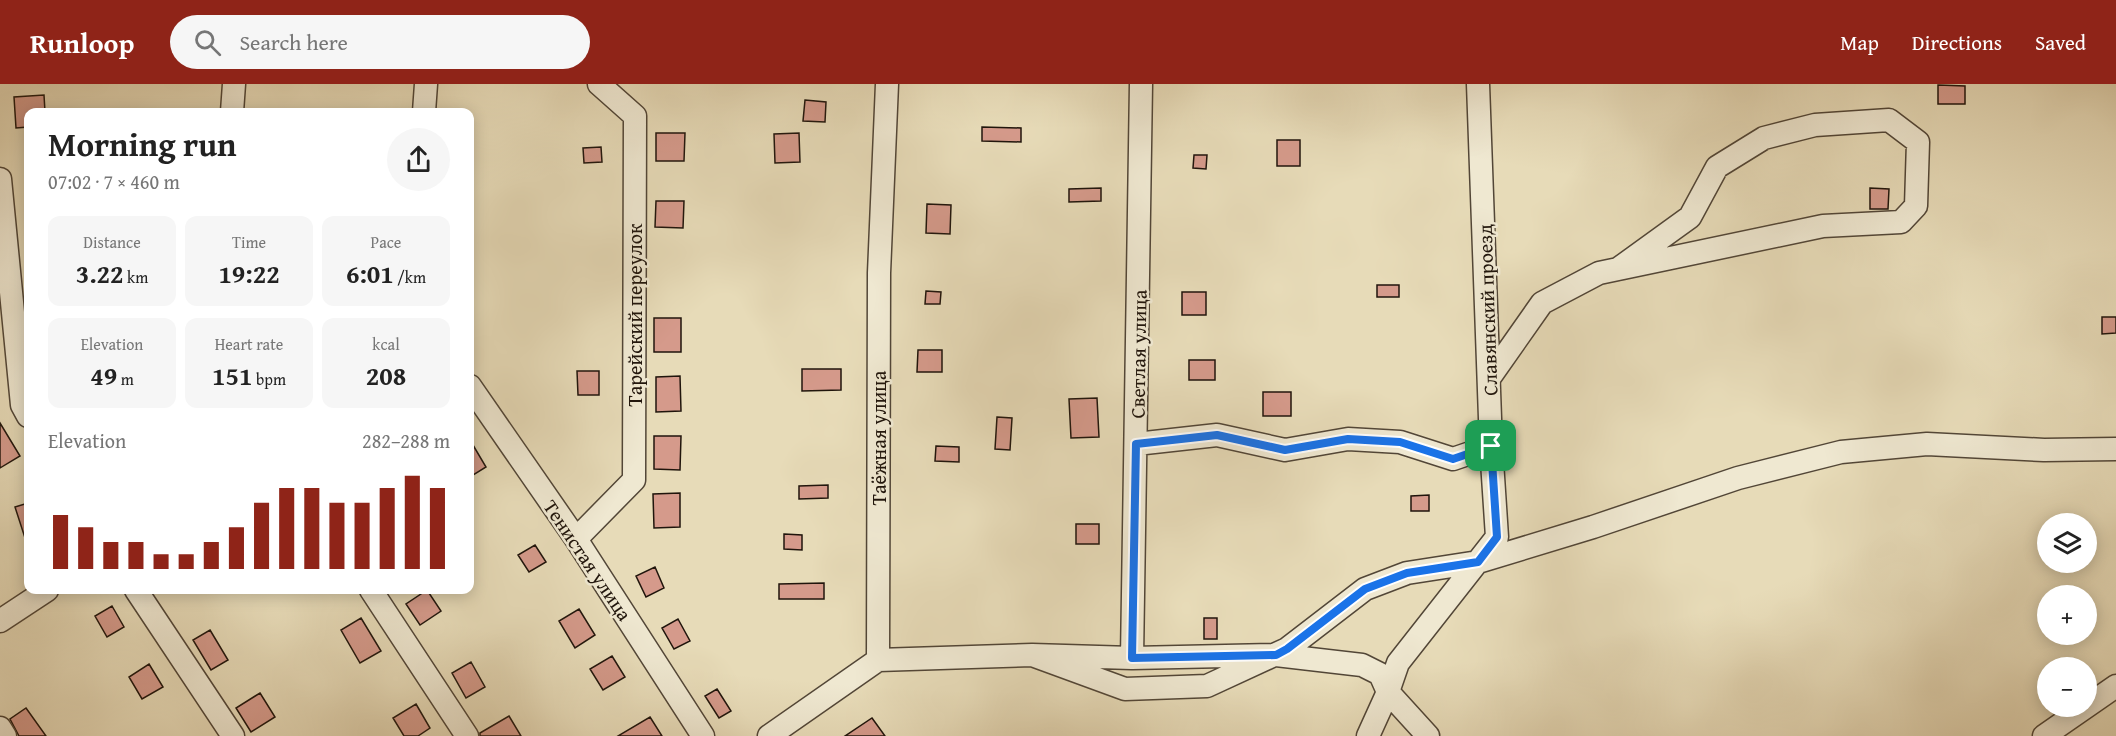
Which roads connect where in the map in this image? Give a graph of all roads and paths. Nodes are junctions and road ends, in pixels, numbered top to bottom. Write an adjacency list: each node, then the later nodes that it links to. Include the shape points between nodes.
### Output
1 (234, 84): 7 (street)
2 (426, 84): 8 (street)
3 (599, 84): 17 (street, Тарейский переулок, via 635,116 634,480)
4 (887, 84): 26 (street, Таёжная улица, via 879,273)
5 (1141, 84): 14 (street, Светлая улица)
6 (1478, 84): 11 (street, Славянский проезд)
7 (232, 108)
8 (424, 108)
9 (0, 179): 13 (street)
10 (1618, 269): 10 (street, via 1823,226 1901,222 1916,206 1918,142 1889,120 1815,125 1764,138 1718,167 1690,217); 11 (street, via 1599,273 1542,303)
11 (1490, 377): 15 (street, Славянский проезд)
12 (474, 392): 17 (street, Тенистая улица)
13 (24, 409)
14 (1136, 444): 15 (street, via 1217,435 1285,450 1348,439 1400,442 1453,459); 25 (street, Светлая улица)
15 (1491, 446): 18 (street, Славянский проезд, via 1497,537)
16 (2116, 449): 18 (street, via 1927,444 1841,452 1738,478)
17 (576, 539): 33 (street, Тенистая улица)
18 (1478, 562): 24 (street, via 1407,573 1365,589); 28 (street, via 1398,663)
19 (41, 594): 22 (street)
20 (139, 594): 31 (street)
21 (373, 594): 32 (street)
22 (0, 621)
23 (1032, 655): 24 (street, via 1125,689 1207,686); 25 (street); 26 (street)
24 (1276, 655): 25 (street); 28 (street, via 1362,665 1380,674)
25 (1132, 658)
26 (878, 660): 34 (street)
27 (2116, 686): 37 (street)
28 (1388, 692): 35 (street); 36 (street)
29 (0, 728): 30 (street)
30 (5, 736)
31 (233, 736)
32 (467, 736)
33 (703, 736)
34 (769, 736)
35 (1368, 736)
36 (1428, 736)
37 (2044, 736)

